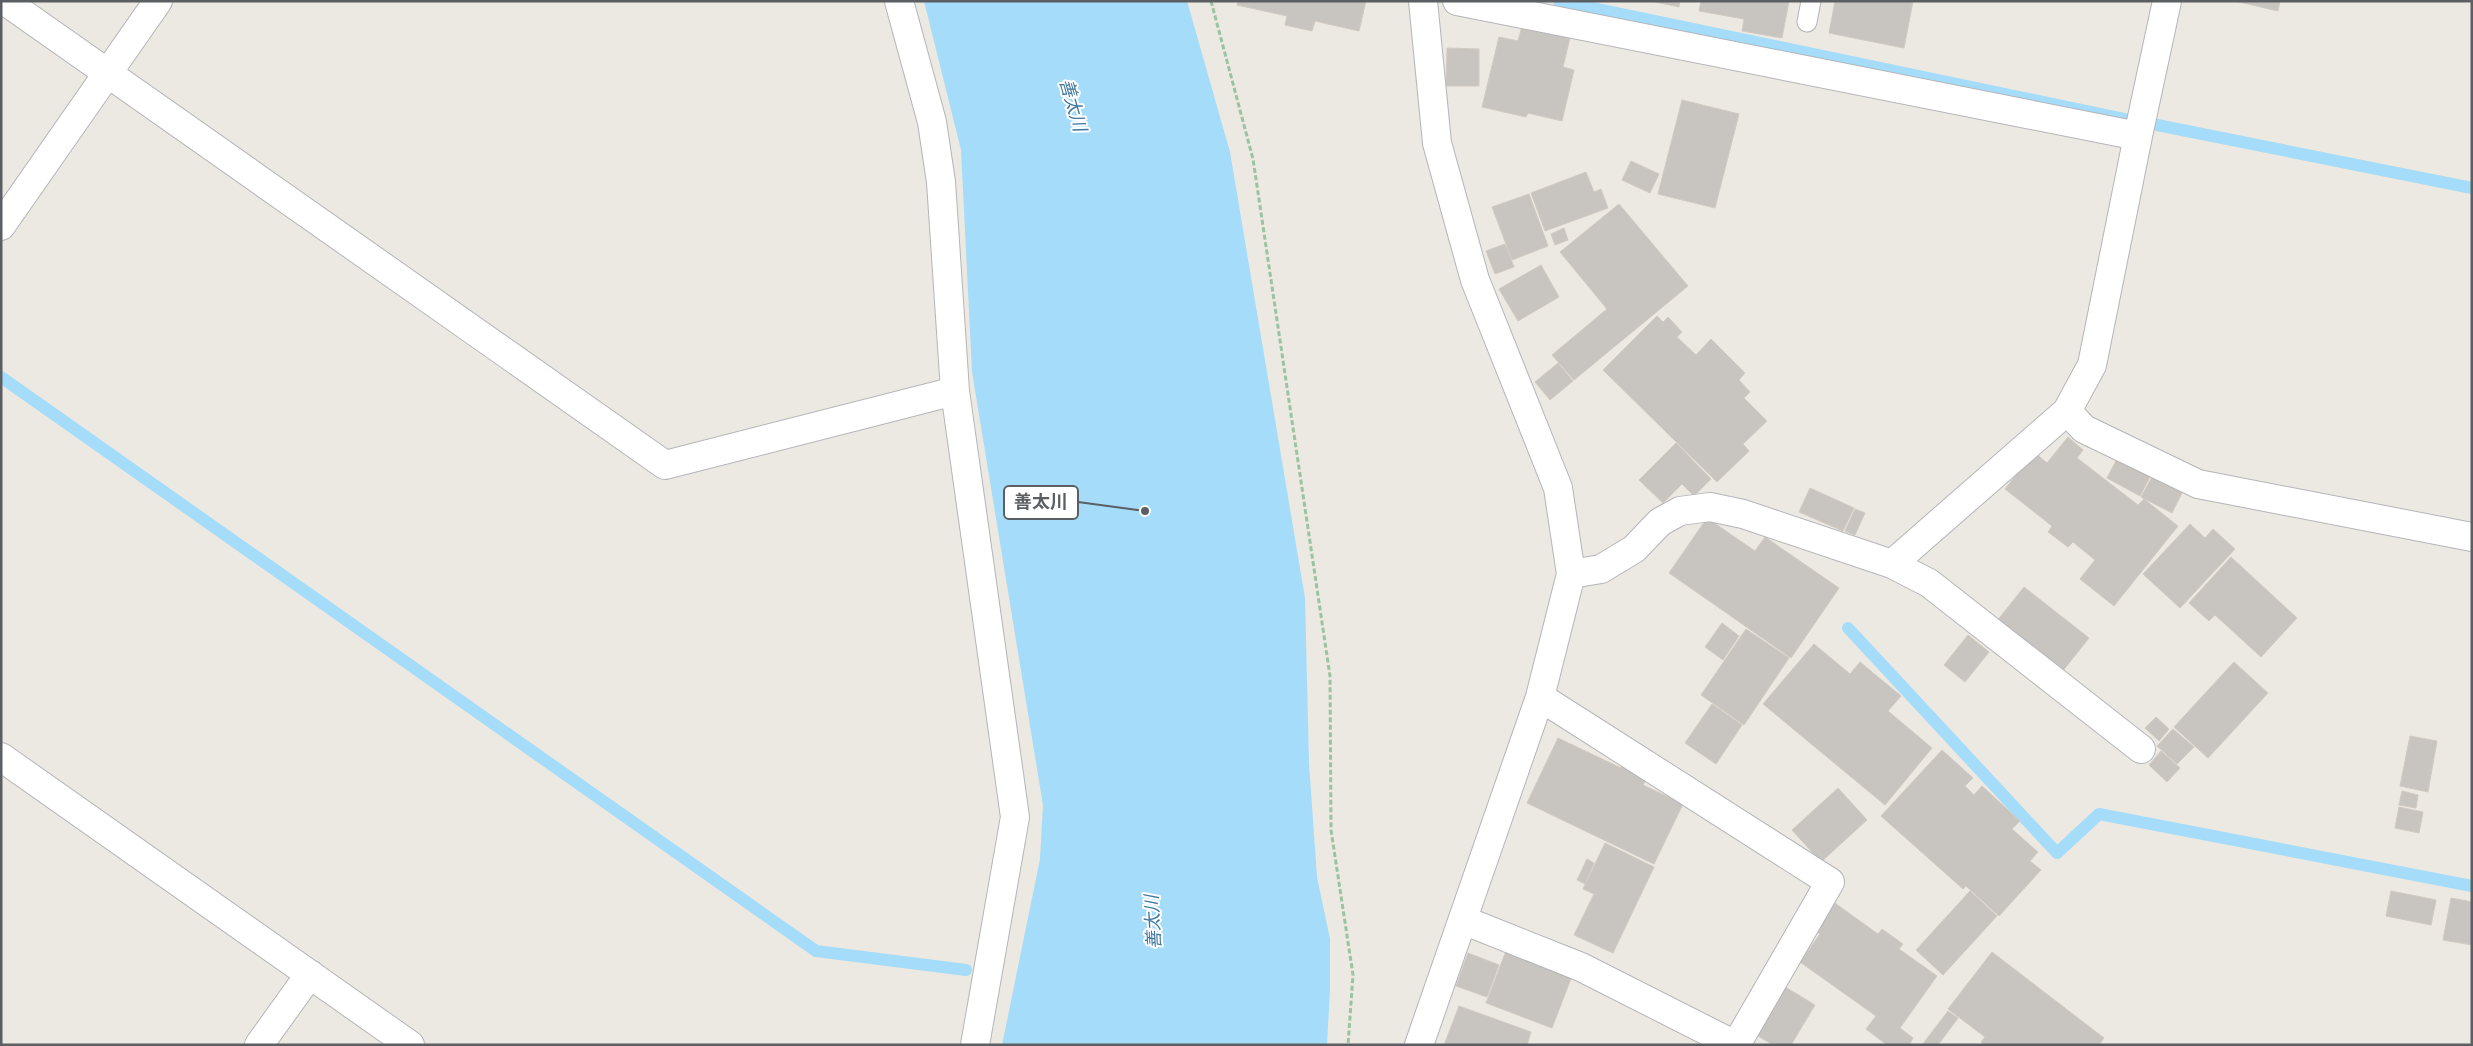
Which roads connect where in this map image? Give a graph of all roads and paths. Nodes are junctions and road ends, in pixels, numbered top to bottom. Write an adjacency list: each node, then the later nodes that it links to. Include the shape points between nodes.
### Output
1 (5, 1): 10 (street)
2 (158, 1): 10 (street)
3 (899, 1): 13 (street, via 932,122 941,182)
4 (1211, 1): 26 (path, via 1253,159 1330,676 1331,830 1353,975)
5 (1423, 1): 17 (street, via 1437,143 1475,280 1558,488)
6 (1457, 1): 11 (street)
7 (1811, 1): 9 (lane)
8 (2167, 1): 11 (street)
9 (1807, 22)
10 (108, 74): 12 (street); 13 (street, via 664,465)
11 (2138, 136): 14 (street, via 2092,365)
12 (1, 226)
13 (955, 391): 25 (street, via 1015,817)
14 (2067, 411): 15 (street, via 2084,429 2198,484); 16 (street)
15 (2472, 537)
16 (1892, 564): 17 (street, via 1743,514 1710,507 1680,511 1660,522 1634,549 1601,569); 19 (street, via 1929,584)
17 (1571, 574): 18 (street)
18 (1540, 697): 21 (street); 28 (street, via 1830,882)
19 (2141, 749)
20 (1, 757): 22 (street)
21 (1463, 920): 27 (street); 28 (street, via 1581,967)
22 (310, 974): 23 (street); 24 (street)
23 (259, 1045)
24 (410, 1045)
25 (975, 1045)
26 (1348, 1045)
27 (1419, 1045)
28 (1736, 1045)

